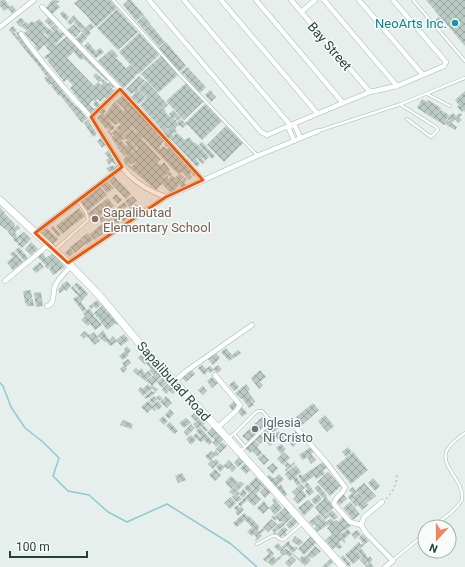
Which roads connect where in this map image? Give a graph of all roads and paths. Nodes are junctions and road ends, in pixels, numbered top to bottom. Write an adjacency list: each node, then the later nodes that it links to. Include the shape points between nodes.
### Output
1 (34, 0): 15 (street)
2 (113, 0): 34 (lane)
3 (149, 0): 30 (street, via 261,132 267,135)
4 (184, 0): 30 (street)
5 (221, 0): 27 (street)
6 (256, 0): 24 (street)
7 (291, 0): 14 (street, Bay Street)
8 (315, 0): 14 (street)
9 (324, 0): 20 (street)
10 (359, 0): 18 (street)
11 (393, 0): 18 (street, via 446,62 444,66)
12 (413, 0): 17 (lane)
13 (42, 7): 21 (street)
14 (301, 12): 22 (street, Bay Street)
15 (0, 27)
16 (21, 34): 28 (street)
17 (465, 61)
18 (423, 75): 20 (street)
19 (465, 78): 23 (lane)
20 (397, 86): 22 (street)
21 (120, 89): 28 (street); 36 (street)
22 (370, 92): 24 (street)
23 (426, 94): 25 (lane); 26 (lane)
24 (343, 103): 27 (street)
25 (401, 104): 29 (lane, via 438,130 431,137); 31 (lane)
26 (450, 106)
27 (317, 113): 30 (street)
28 (91, 117): 35 (street)
29 (407, 119)
30 (291, 125): 32 (street); 33 (street)
31 (318, 131): 32 (street)
32 (300, 138): 33 (street)
33 (294, 140): 34 (street)
34 (257, 156): 36 (street)
35 (122, 167): 37 (street, via 143,187); 39 (street)
36 (203, 180): 37 (street)
37 (166, 197): 43 (street)
38 (0, 200): 40 (street, Sapalibutad Road)
39 (78, 201): 40 (street); 42 (lane, via 88,220)
40 (35, 233): 41 (street, Sapalibutad Road)
41 (48, 245): 42 (street, Sapalibutad Road); 44 (street)
42 (55, 251): 43 (street, Sapalibutad Road)
43 (69, 265): 45 (street, via 55,285 53,302); 48 (street, Sapalibutad Road, via 99,295)
44 (5, 281)
45 (47, 306)
46 (252, 325): 48 (street)
47 (215, 374): 50 (street, via 240,405)
48 (174, 382): 50 (street, Sapalibutad Road)
49 (290, 422): 59 (street, via 345,487 334,504 350,522)
50 (217, 428): 53 (street, Sapalibutad Road)
51 (465, 432): 57 (lane, via 448,448 446,455 462,484 464,496)
52 (234, 434): 53 (lane); 54 (lane); 54 (lane, via 258,411 262,411 269,420 268,425)
53 (228, 438): 54 (street, Sapalibutad Road)
54 (242, 450): 58 (street, Sapalibutad Road)
55 (397, 472): 56 (path, via 394,490)
56 (382, 502): 59 (street, via 364,517)
57 (442, 519)
58 (303, 523): 61 (lane, via 283,540 272,536); 63 (street, Sapalibutad Road)
59 (361, 525): 62 (street)
60 (417, 541): 62 (lane)
61 (258, 544)
62 (393, 561): 64 (street)
63 (344, 567)
64 (385, 567)

